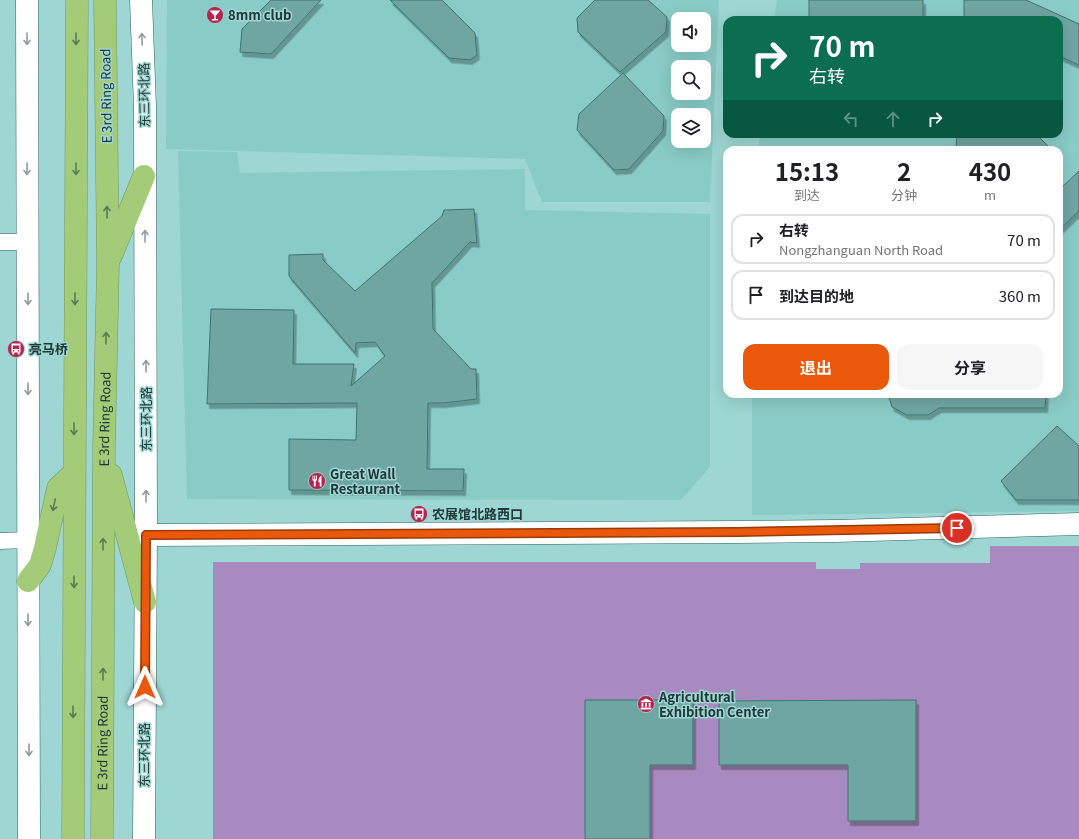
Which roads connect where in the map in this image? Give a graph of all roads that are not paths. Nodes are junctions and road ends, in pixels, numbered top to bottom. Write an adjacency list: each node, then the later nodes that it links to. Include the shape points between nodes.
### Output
1 (27, 0): 7 (street, one-way to 7)
2 (77, 0): 10 (highway, one-way to 10)
3 (105, 0): 8 (highway, E 3rd Ring Road, one-way to 3)
4 (141, 0): 5 (street, 东三环北路, one-way to 4, via 145,107)
5 (144, 176): 8 (highway); 12 (street, 东三环北路, one-way to 5)
6 (0, 242): 7 (street)
7 (27, 242): 14 (street, one-way to 14)
8 (108, 265): 9 (highway, E 3rd Ring Road, one-way to 8)
9 (104, 447): 16 (highway); 19 (highway, E 3rd Ring Road, one-way to 9)
10 (74, 473): 15 (highway, one-way to 15, via 58,488 40,565); 18 (highway, one-way to 18)
11 (1079, 524): 12 (street, via 836,531)
12 (146, 535): 16 (street, 东三环北路)
13 (0, 540): 14 (street)
14 (28, 540): 15 (street)
15 (28, 581): 17 (street, one-way to 17)
16 (145, 602): 20 (street, 东三环北路)
17 (29, 839)
18 (73, 839)
19 (102, 839)
20 (144, 839)

